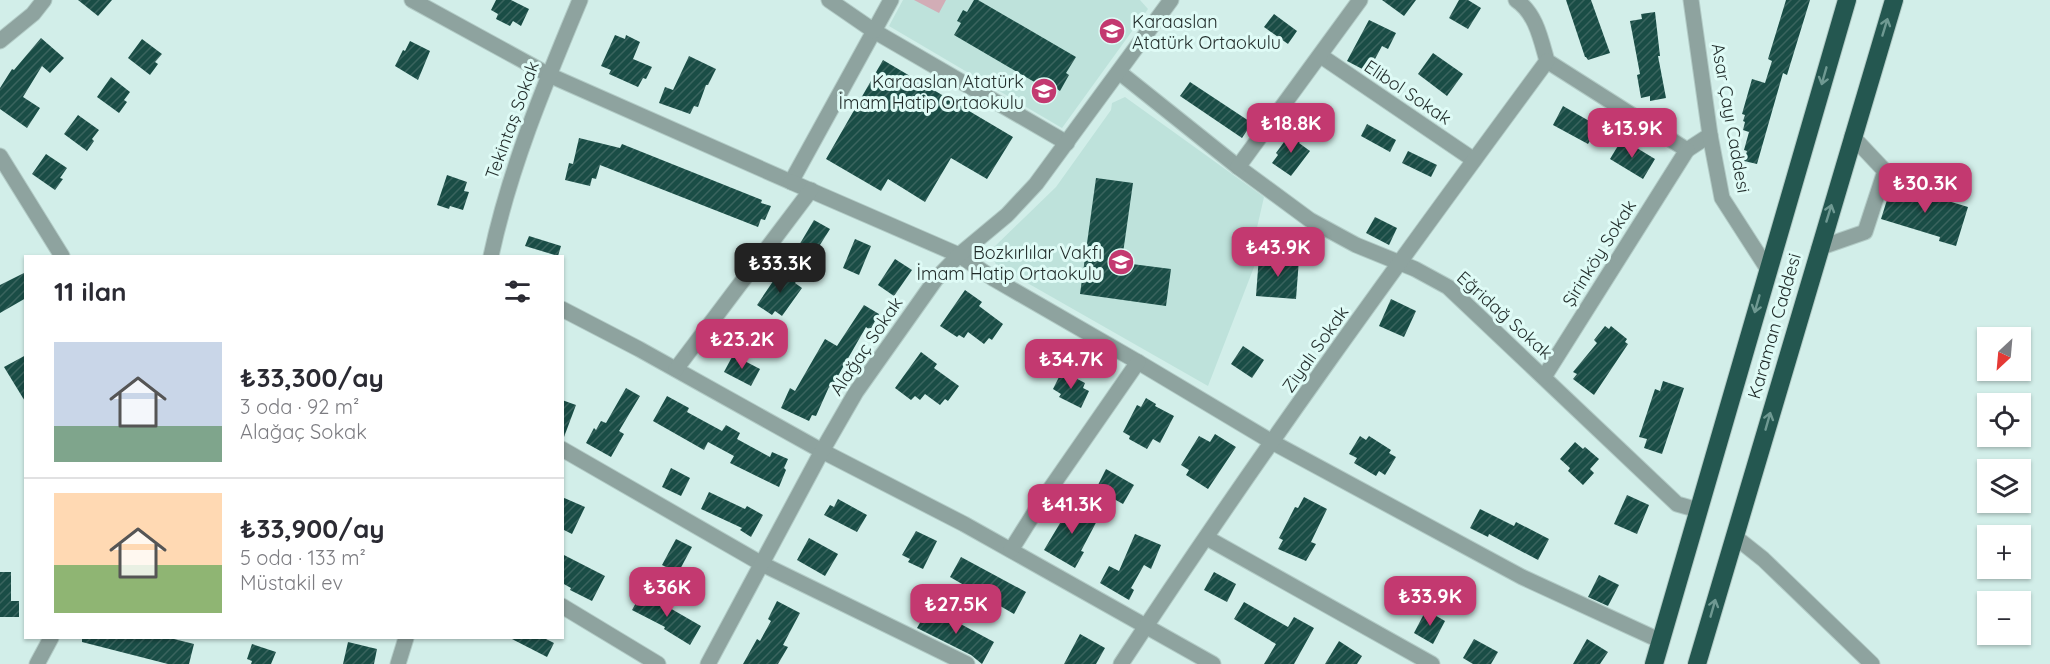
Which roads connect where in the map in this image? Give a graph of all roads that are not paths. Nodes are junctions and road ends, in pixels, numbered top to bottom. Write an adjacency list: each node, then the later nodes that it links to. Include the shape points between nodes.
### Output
1 (44, 0): 13 (street)
2 (412, 0): 17 (street)
3 (580, 0): 17 (street, Tekintaş Sokak)
4 (829, 0): 12 (street)
5 (891, 0): 12 (street)
6 (1360, 0): 14 (street)
7 (1516, 0): 15 (street, via 1538,27)
8 (1691, 0): 18 (street, Asar Çayı Caddesi)
9 (1846, 0): 32 (highway, Karaman Caddesi, one-way to 32)
10 (1894, 0): 19 (highway, Karaman Caddesi, one-way to 10)
11 (1163, 4): 16 (street, Alağaç Sokak)
12 (874, 31): 20 (street); 25 (street)
13 (0, 41)
14 (1321, 56): 23 (street, Elibol Sokak); 24 (street)
15 (1548, 61): 21 (street); 23 (street, Ziyalı Sokak)
16 (1119, 72): 20 (street, Alağaç Sokak); 24 (street, Eğridağ Sokak)
17 (549, 75): 25 (street); 29 (street, Tekintaş Sokak, via 500,211)
18 (1710, 135): 21 (street); 32 (street, Asar Çayı Caddesi, via 1722,198)
19 (1852, 136): 27 (highway, Karaman Caddesi, one-way to 19); 27 (street, via 1885,171 1865,232)
20 (1067, 143): 30 (street, Alağaç Sokak, via 1022,201)
21 (1687, 150): 36 (street, Şirinköy Sokak)
22 (0, 156): 28 (street)
23 (1474, 160): 31 (street, Ziyalı Sokak)
24 (1238, 167): 31 (street, Eğridağ Sokak, via 1310,220 1356,245)
25 (791, 182): 26 (street)
26 (811, 190): 30 (street); 35 (street)
27 (1819, 248): 41 (highway, Karaman Caddesi, one-way to 27)
28 (61, 255)
29 (491, 255)
30 (959, 255): 34 (street); 39 (street, Alağaç Sokak, via 936,279 856,392)
31 (1400, 262): 36 (street, Eğridağ Sokak, via 1448,288); 37 (street, Ziyalı Sokak)
32 (1767, 268): 40 (highway, Karaman Caddesi, one-way to 40)
33 (564, 310): 35 (street)
34 (1138, 362): 37 (street); 43 (street)
35 (676, 369): 39 (street)
36 (1544, 377): 40 (street, Eğridağ Sokak, via 1677,504)
37 (1272, 442): 42 (street, Ziyalı Sokak); 49 (street, via 1522,577)
38 (564, 450): 44 (street)
39 (822, 451): 43 (street); 44 (street, Alağaç Sokak)
40 (1698, 510): 49 (highway, Karaman Caddesi)
41 (1734, 536): 59 (highway, Karaman Caddesi, one-way to 41); 60 (street)
42 (1207, 538): 46 (street, Ziyalı Sokak); 57 (street)
43 (1011, 550): 46 (street)
44 (762, 564): 53 (street, Alağaç Sokak); 54 (street)
45 (564, 607): 52 (street)
46 (1147, 626): 55 (street, Ziyalı Sokak); 56 (street)
47 (50, 639): 50 (street)
48 (406, 639): 51 (street)
49 (1660, 641): 58 (highway, Karaman Caddesi)
50 (37, 664)
51 (398, 664)
52 (658, 664)
53 (708, 664)
54 (967, 664)
55 (1121, 664)
56 (1213, 664)
57 (1432, 664)
58 (1654, 664)
59 (1697, 664)
60 (1872, 664)

